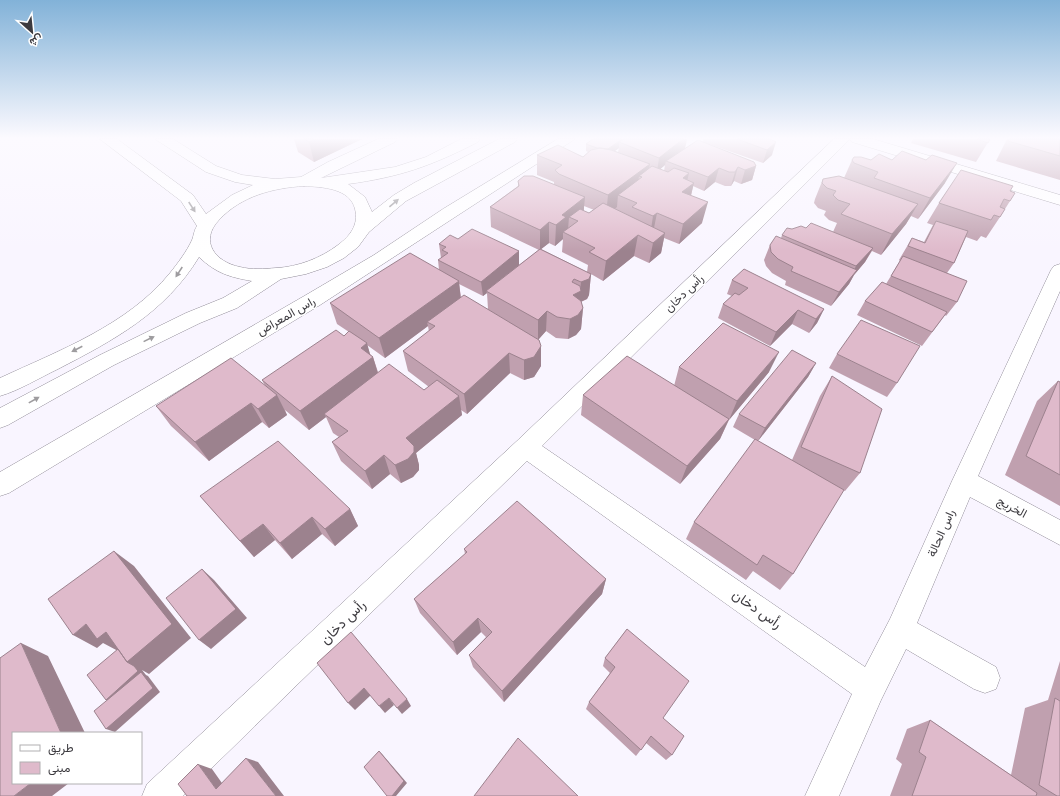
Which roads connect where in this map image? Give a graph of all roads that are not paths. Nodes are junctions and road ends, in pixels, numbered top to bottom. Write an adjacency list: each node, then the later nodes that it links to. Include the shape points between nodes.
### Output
1 (157, 176): 14 (street, one-way to 14, via 187,198)
2 (232, 176): 10 (street)
3 (313, 176): 9 (street)
4 (375, 176): 11 (street)
5 (439, 176): 13 (street, one-way to 5, via 400,198)
6 (507, 176): 21 (street, راس المعراض, via 313,300)
7 (805, 176): 19 (street, رأس دخان)
8 (981, 176): 12 (street)
9 (304, 181): 10 (street); 11 (street)
10 (280, 183): 14 (street, via 257,188 235,198 217,210)
11 (326, 183): 13 (street, via 346,189 360,199 366,212)
12 (1060, 200)
13 (363, 228): 16 (street, via 352,243 332,258 306,269)
14 (203, 232): 16 (street, via 204,252 214,263 252,275); 17 (street, one-way to 17, via 173,281 125,322)
15 (1060, 270): 20 (street, راس الحالة)
16 (276, 275): 18 (street, one-way to 16, via 107,360 230,303)
17 (0, 388)
18 (0, 418)
19 (526, 447): 25 (street, رأس دخان); 26 (street, رأس دخان)
20 (964, 481): 22 (street, الخريج); 23 (street, راس الحالة)
21 (0, 485)
22 (1060, 533)
23 (900, 629): 24 (street); 25 (street, راس الحالة)
24 (985, 678)
25 (870, 689): 27 (street, راس الحالة)
26 (159, 796)
27 (822, 796)

